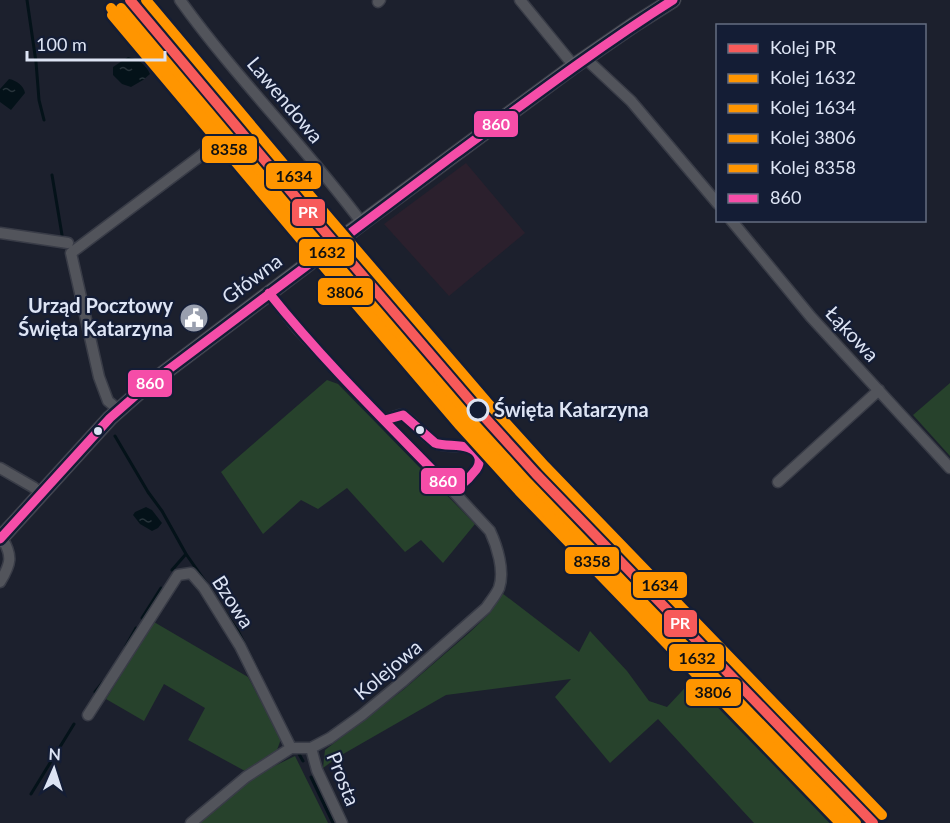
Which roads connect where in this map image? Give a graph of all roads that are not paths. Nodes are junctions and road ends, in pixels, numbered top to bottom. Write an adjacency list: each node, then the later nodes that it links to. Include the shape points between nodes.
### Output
1 (180, 0): 7 (street, Lawendowa)
2 (520, 0): 4 (street)
3 (673, 0): 4 (street, Główna)
4 (579, 62): 6 (street, via 631,101); 7 (street, Główna)
5 (215, 145): 13 (street, via 71,253 99,377 108,401)
6 (716, 203)
7 (362, 222): 11 (street, Główna)
8 (733, 222): 12 (street, Łąkowa, via 811,317)
9 (0, 233): 10 (street)
10 (68, 243)
11 (270, 293): 13 (street, Główna); 14 (street, Kolejowa, via 297,328)
12 (879, 390): 16 (street, Łąkowa); 17 (street)
13 (119, 410): 19 (street, Główna)
14 (385, 420): 18 (street, Kolejowa); 18 (street, via 403,415 435,443 465,447 476,453 478,468 458,488)
15 (0, 468): 19 (street)
16 (950, 468)
17 (778, 482)
18 (451, 489): 24 (street, Kolejowa, via 490,531 501,570 496,593 486,608 402,682 354,721)
19 (42, 494): 20 (street, Główna)
20 (1, 539): 21 (street, via 10,559)
21 (0, 582)
22 (88, 715): 23 (street, Bzowa, via 178,575 190,573 204,588 240,646)
23 (291, 748): 24 (street, Kolejowa); 25 (street, via 246,777)
24 (311, 748): 26 (street, Prosta)
25 (191, 823)
26 (342, 823)

